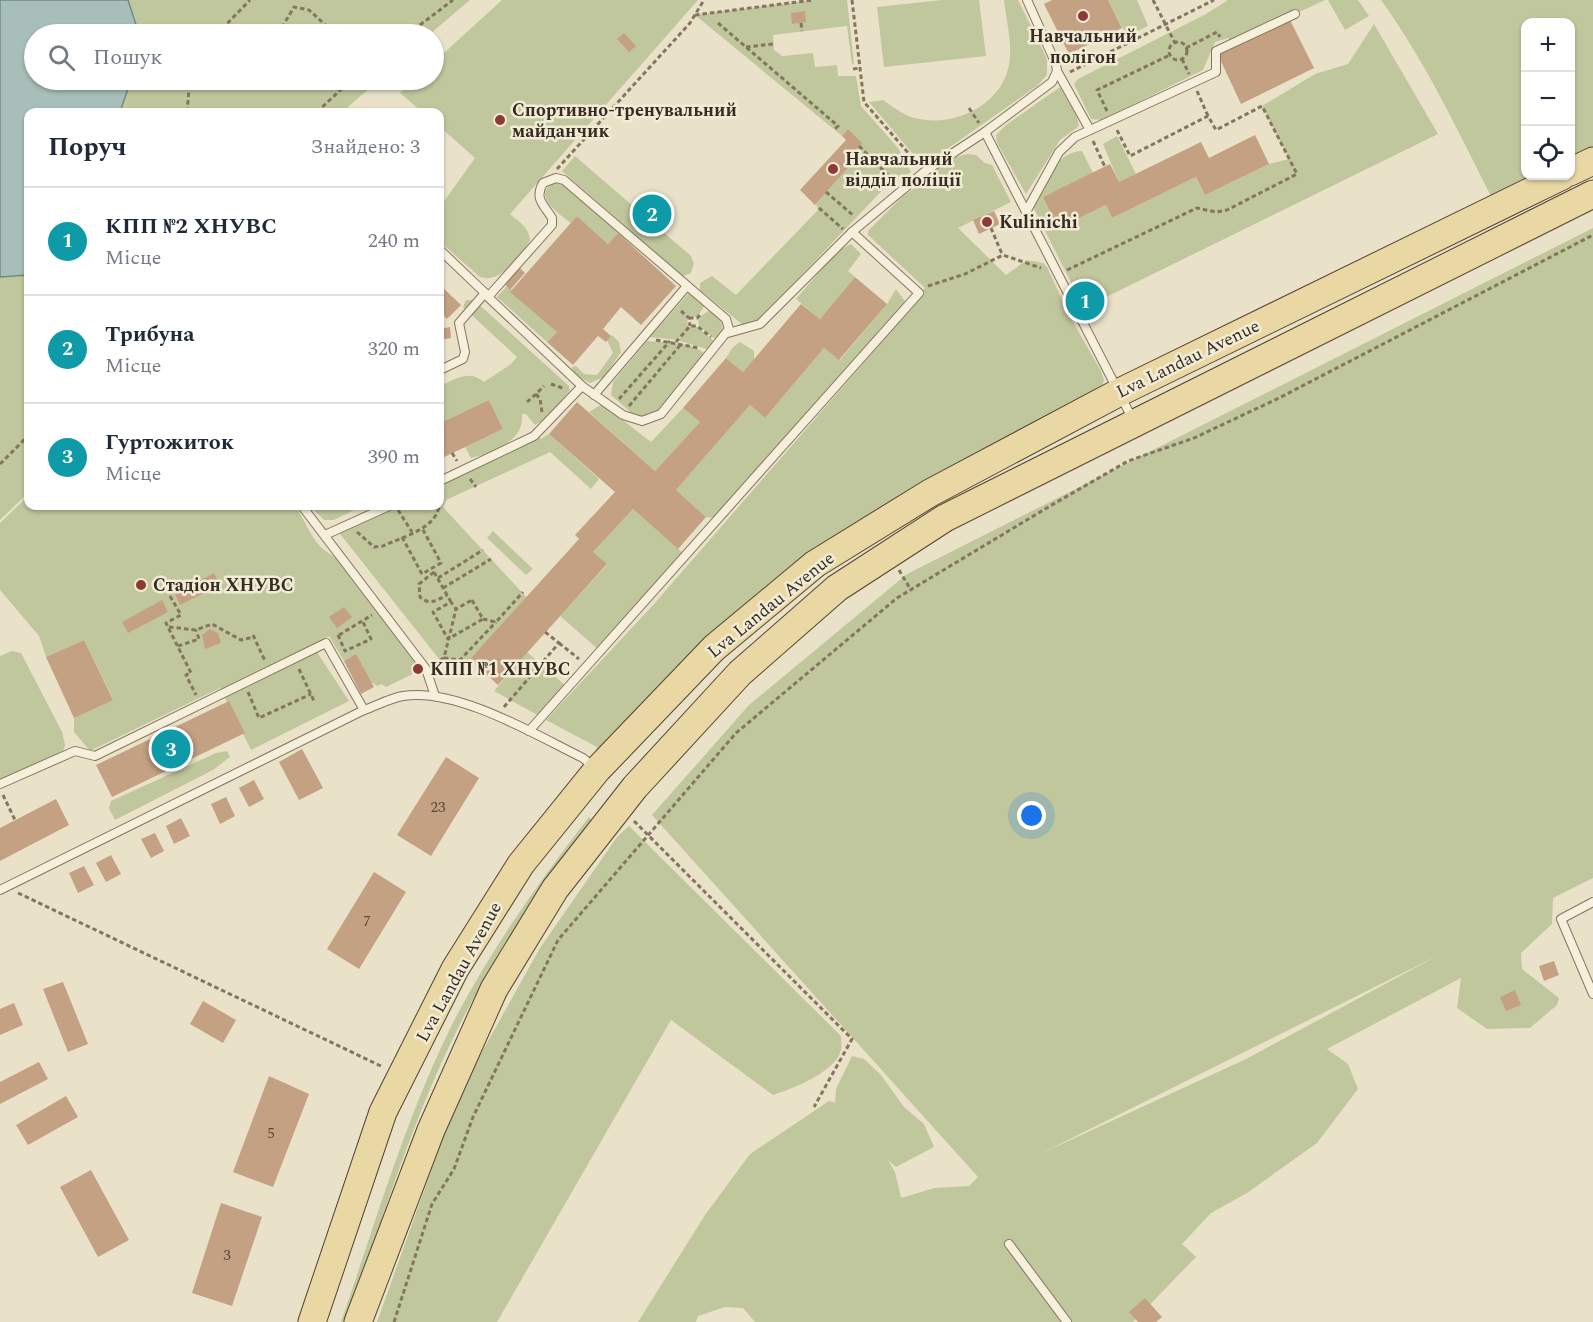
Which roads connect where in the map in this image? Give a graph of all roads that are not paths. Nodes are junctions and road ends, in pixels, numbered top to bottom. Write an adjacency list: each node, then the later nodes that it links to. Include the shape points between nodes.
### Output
1 (1027, 0): 3 (lane)
2 (1295, 14): 4 (lane, via 1216,51 1216,72)
3 (1059, 74): 4 (lane); 5 (lane)
4 (1089, 131): 10 (lane, via 1075,137 1059,152)
5 (985, 132): 10 (lane); 11 (lane, via 924,172)
6 (1593, 160): 7 (main road)
7 (1575, 169)
8 (1554, 180): 18 (main road, Lva Landau Avenue)
9 (1593, 194): 20 (main road, Lva Landau Avenue)
10 (1026, 212): 18 (lane)
11 (850, 233): 15 (lane, via 760,324); 27 (lane, via 919,292)
12 (444, 254): 14 (lane)
13 (687, 286): 14 (lane, via 564,180 549,179 538,194 552,225); 15 (lane, via 726,319); 19 (lane)
14 (487, 295): 16 (lane, via 459,323 463,359); 17 (lane)
15 (728, 333): 19 (lane, via 661,414 642,421 632,420)
16 (444, 368)
17 (582, 386): 19 (lane); 21 (lane, via 534,436)
18 (1118, 393): 20 (lane); 28 (main road, Lva Landau Avenue, via 930,493 815,564 714,648)
19 (594, 395)
20 (1134, 423): 30 (main road, Lva Landau Avenue, via 945,518 837,588 740,673)
21 (444, 480)
22 (305, 510): 24 (lane)
23 (380, 510): 24 (lane)
24 (325, 535): 25 (lane, via 426,669)
25 (435, 696): 26 (lane, via 402,696); 27 (lane, via 497,715)
26 (364, 710): 29 (lane, via 326,644 95,756 75,751); 31 (lane)
27 (529, 731): 28 (lane, via 583,758)
28 (597, 770): 30 (main road); 35 (main road, Lva Landau Avenue, via 521,864 455,969 384,1112)
29 (0, 786)
30 (620, 807): 36 (main road, Lva Landau Avenue, via 555,889 494,989 431,1130)
31 (3, 888)
32 (1593, 902): 33 (lane, via 1561,919)
33 (1593, 994)
34 (1009, 1244): 37 (lane)
35 (312, 1322)
36 (358, 1322)
37 (1067, 1322)

